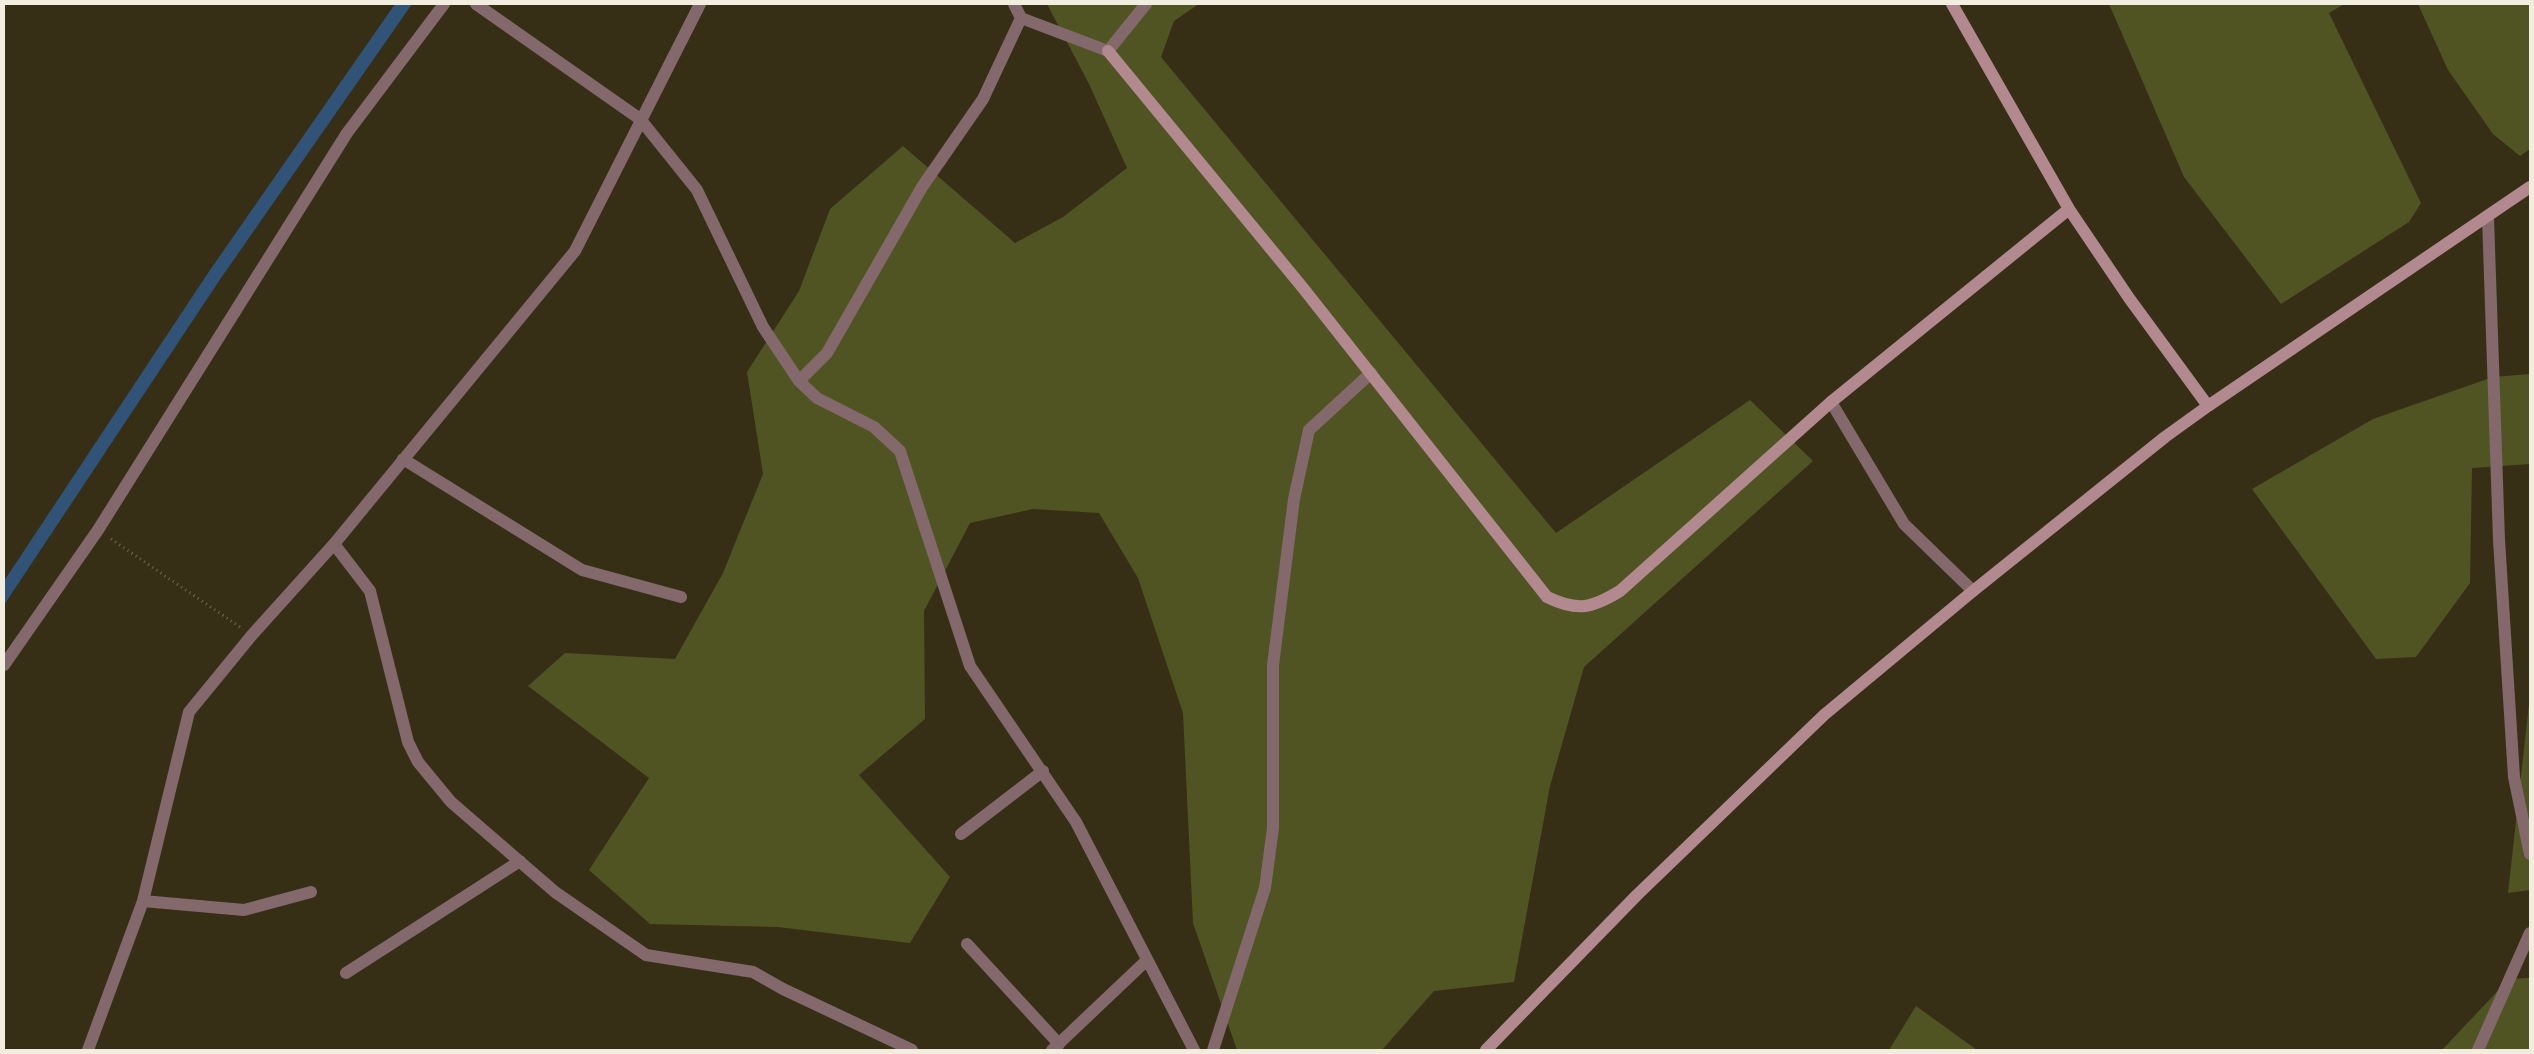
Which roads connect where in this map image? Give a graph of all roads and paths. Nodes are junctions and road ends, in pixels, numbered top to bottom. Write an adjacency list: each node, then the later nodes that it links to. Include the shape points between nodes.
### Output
1 (444, 4): 18 (street, via 347,133)
2 (476, 4): 9 (street)
3 (700, 4): 9 (street)
4 (1014, 4): 7 (street)
5 (1146, 4): 8 (street)
6 (1952, 4): 11 (street)
7 (1021, 18): 8 (street); 14 (street, via 983,98 922,187 827,353)
8 (1108, 51): 13 (street)
9 (640, 119): 14 (street, via 697,190 763,327); 17 (street, via 575,250)
10 (2530, 187): 12 (street)
11 (2069, 209): 15 (street); 16 (street)
12 (2488, 218): 16 (street); 26 (street, via 2499,540 2514,777)
13 (1371, 373): 15 (street, via 1547,597 1566,606 1598,604 1620,591); 38 (street, via 1309,430 1294,499 1273,666 1273,828 1265,888)
14 (799, 381): 24 (street, via 817,398 874,427 900,451 970,666)
15 (1832, 402): 20 (street, via 1904,524)
16 (2208, 406): 20 (street)
17 (403, 459): 19 (street); 21 (street, via 582,570)
18 (98, 530): 22 (path); 23 (street)
19 (334, 544): 22 (street); 27 (street, via 370,591 408,742 418,762 451,802)
20 (1973, 592): 39 (street, via 1824,715 1637,895)
21 (680, 598)
22 (252, 635): 29 (street, via 189,712)
23 (4, 665)
24 (1043, 771): 25 (street); 32 (street, via 1076,822)
25 (962, 834)
26 (2530, 854)
27 (520, 861): 33 (street); 36 (street, via 555,892 646,954 753,972)
28 (311, 892): 29 (street, via 244,910)
29 (143, 901): 35 (street)
30 (2530, 933): 40 (street)
31 (967, 944): 34 (street)
32 (1147, 960): 34 (street); 37 (street)
33 (346, 973)
34 (1055, 1047)
35 (88, 1050)
36 (912, 1050)
37 (1194, 1050)
38 (1213, 1050)
39 (1486, 1050)
40 (2478, 1050)

